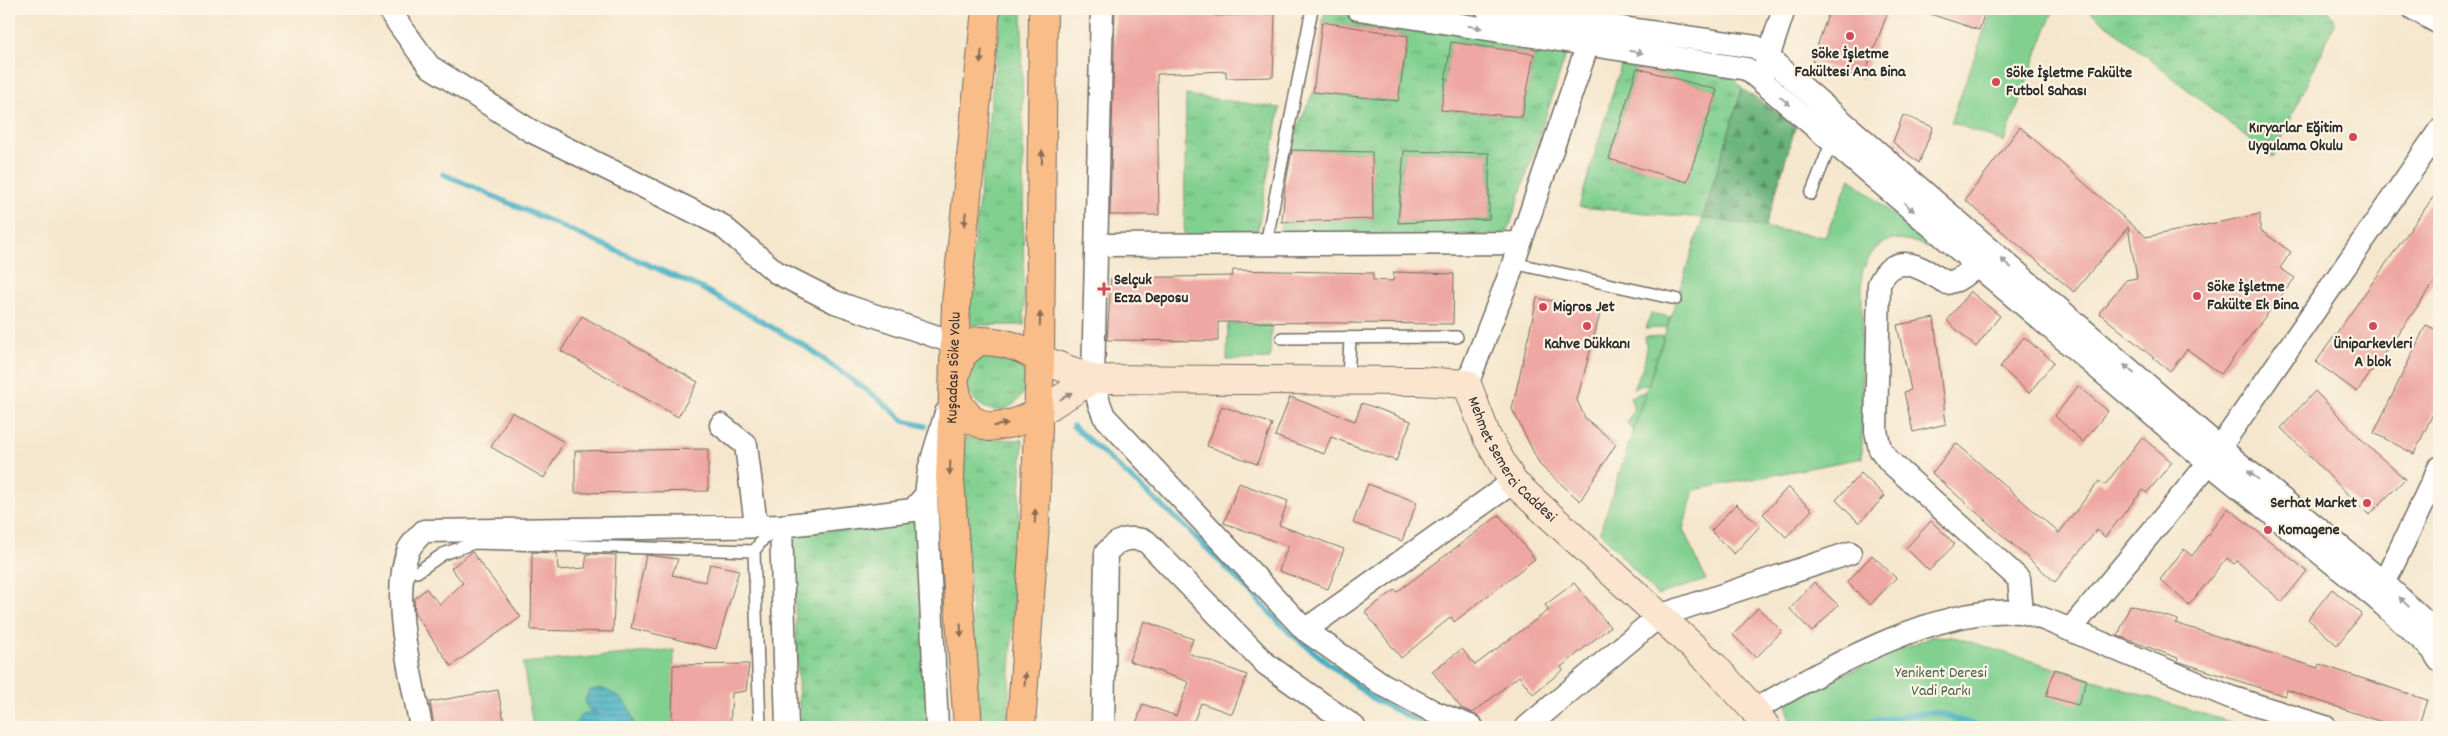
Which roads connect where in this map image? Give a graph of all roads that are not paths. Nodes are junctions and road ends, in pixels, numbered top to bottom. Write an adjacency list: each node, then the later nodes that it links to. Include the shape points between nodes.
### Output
1 (388, 9): 26 (street, via 429,66 531,131 721,225 776,272 835,302)
2 (986, 9): 26 (highway, Kuşadası Söke Yolu, one-way to 26, via 956,304)
3 (1043, 9): 27 (highway, one-way to 3)
4 (1102, 9): 19 (street)
5 (1312, 9): 18 (lane)
6 (1358, 9): 11 (street, one-way to 11)
7 (1487, 9): 11 (street)
8 (1784, 9): 12 (street)
9 (2414, 9): 10 (street)
10 (2439, 23)
11 (1592, 34): 12 (street, via 1756,47); 13 (street, one-way to 13, via 1747,69); 20 (street)
12 (1767, 57): 13 (street); 34 (street, one-way to 12)
13 (1760, 80): 15 (street, one-way to 15)
14 (2439, 130): 34 (street)
15 (1832, 141): 17 (lane); 21 (street, one-way to 21)
16 (2439, 153): 34 (street)
17 (1811, 194)
18 (1266, 244): 19 (street); 20 (street)
19 (1096, 246): 28 (street)
20 (1517, 253): 22 (lane); 31 (street)
21 (1979, 266): 34 (street); 44 (street, via 1947,283 1921,267 1906,264 1892,268 1882,278 1879,284 1876,431 1880,449 1889,461 2018,580)
22 (1676, 299)
23 (1457, 337): 25 (lane)
24 (1282, 338): 25 (lane)
25 (1350, 338): 30 (lane)
26 (967, 342): 27 (highway, via 1000,342 1018,346); 29 (highway, Kuşadası Söke Yolu)
27 (1040, 359): 28 (street, Mehmet Semerci Caddesi); 32 (highway)
28 (1093, 379): 30 (street, Mehmet Semerci Caddesi); 32 (street, one-way to 28); 46 (street, via 1098,403 1114,429)
29 (954, 380): 32 (highway, one-way to 32, via 960,405 972,420 989,427 1014,423); 37 (street); 51 (highway, Kuşadası Söke Yolu, one-way to 51, via 950,478)
30 (1348, 381): 31 (street, Mehmet Semerci Caddesi)
31 (1466, 384): 36 (street, Mehmet Semerci Caddesi, via 1487,436)
32 (1038, 413): 56 (highway, one-way to 32, via 1035,523)
33 (721, 425): 38 (street, via 746,445)
34 (2219, 459): 43 (street); 47 (street)
35 (2439, 468): 43 (street)
36 (1513, 482): 45 (street, Mehmet Semerci Caddesi); 46 (street)
37 (926, 495): 39 (street, via 913,510); 55 (street)
38 (756, 526): 39 (street); 52 (street, via 424,531 409,548 402,581 402,622)
39 (782, 526): 40 (lane, via 763,539); 54 (street)
40 (754, 551): 42 (lane, via 474,543 443,554); 53 (lane)
41 (1850, 553): 45 (street)
42 (417, 572)
43 (2381, 591): 48 (street, one-way to 43); 49 (street)
44 (2022, 612): 47 (street); 50 (street, via 1943,620 1828,669)
45 (1659, 616): 50 (street, Mehmet Semerci Caddesi, via 1713,665); 60 (street)
46 (1305, 630): 59 (street, via 1382,684 1434,712)
47 (2075, 632): 61 (street, via 2230,696)
48 (2439, 636)
49 (2439, 660)
50 (1760, 718)
51 (964, 722)
52 (420, 727)
53 (760, 727)
54 (786, 727)
55 (937, 727)
56 (1021, 727)
57 (1103, 727): 58 (street, via 1106,553 1116,542 1132,537 1146,541 1266,664)
58 (1354, 727)
59 (1472, 727)
60 (1527, 727)
61 (2325, 727)

